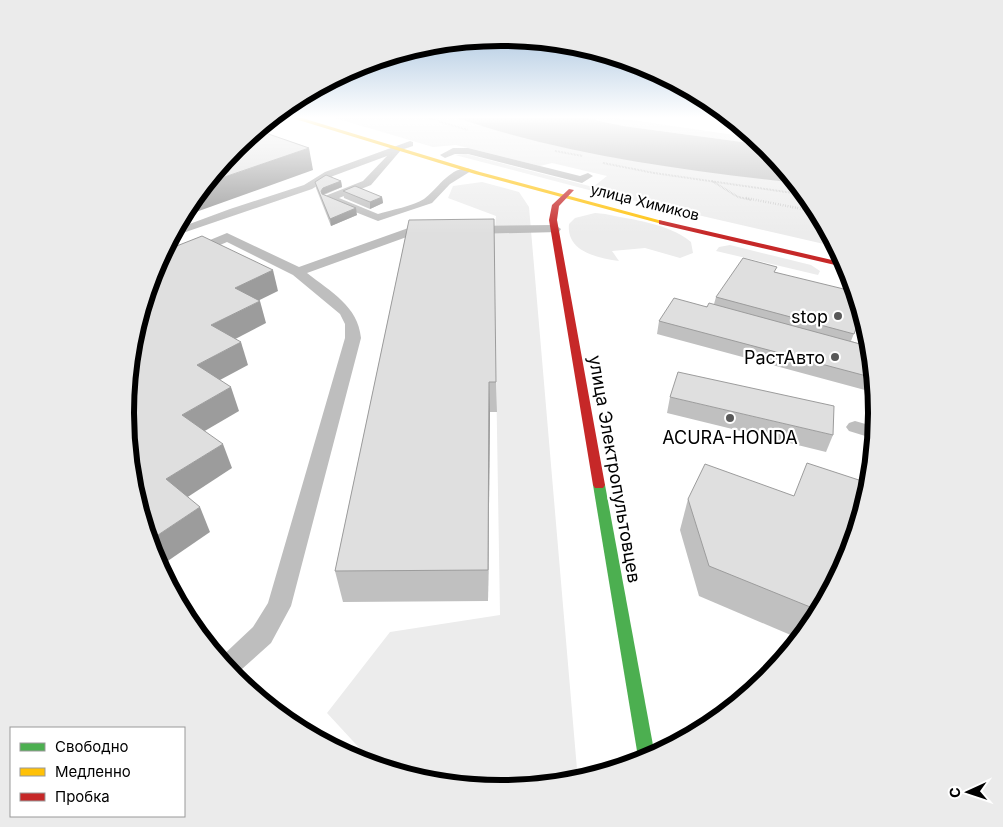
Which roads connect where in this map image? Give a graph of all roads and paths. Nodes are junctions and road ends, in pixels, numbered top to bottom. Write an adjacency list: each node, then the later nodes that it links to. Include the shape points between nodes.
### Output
1 (377, 157): 16 (lane, via 329,174 308,187)
2 (389, 157): 9 (lane, via 367,183 329,198 378,218 428,201 446,182)
3 (417, 157): 9 (street, улица Химиков)
4 (450, 157): 13 (street, улица Химиков)
5 (490, 157): 10 (lane, via 582,180)
6 (580, 157): 7 (path)
7 (590, 160)
8 (599, 162): 11 (path)
9 (466, 171): 13 (street, улица Химиков)
10 (588, 176)
11 (712, 181): 12 (path); 14 (path, via 738,197)
12 (795, 193)
13 (566, 194): 15 (street, улица Электропультовцев, via 553,213); 19 (street, улица Химиков); 21 (street, улица Химиков)
14 (808, 210)
15 (555, 229): 18 (lane); 26 (street, улица Электропультовцев)
16 (183, 230)
17 (441, 230): 22 (lane, via 414,230)
18 (459, 230)
19 (832, 252)
20 (167, 262): 22 (lane, via 227,237)
21 (837, 263)
22 (298, 272): 25 (lane, via 346,312 352,324 353,338 279,606 262,635)
23 (854, 427): 24 (lane)
24 (868, 431)
25 (232, 663)
26 (646, 751)

